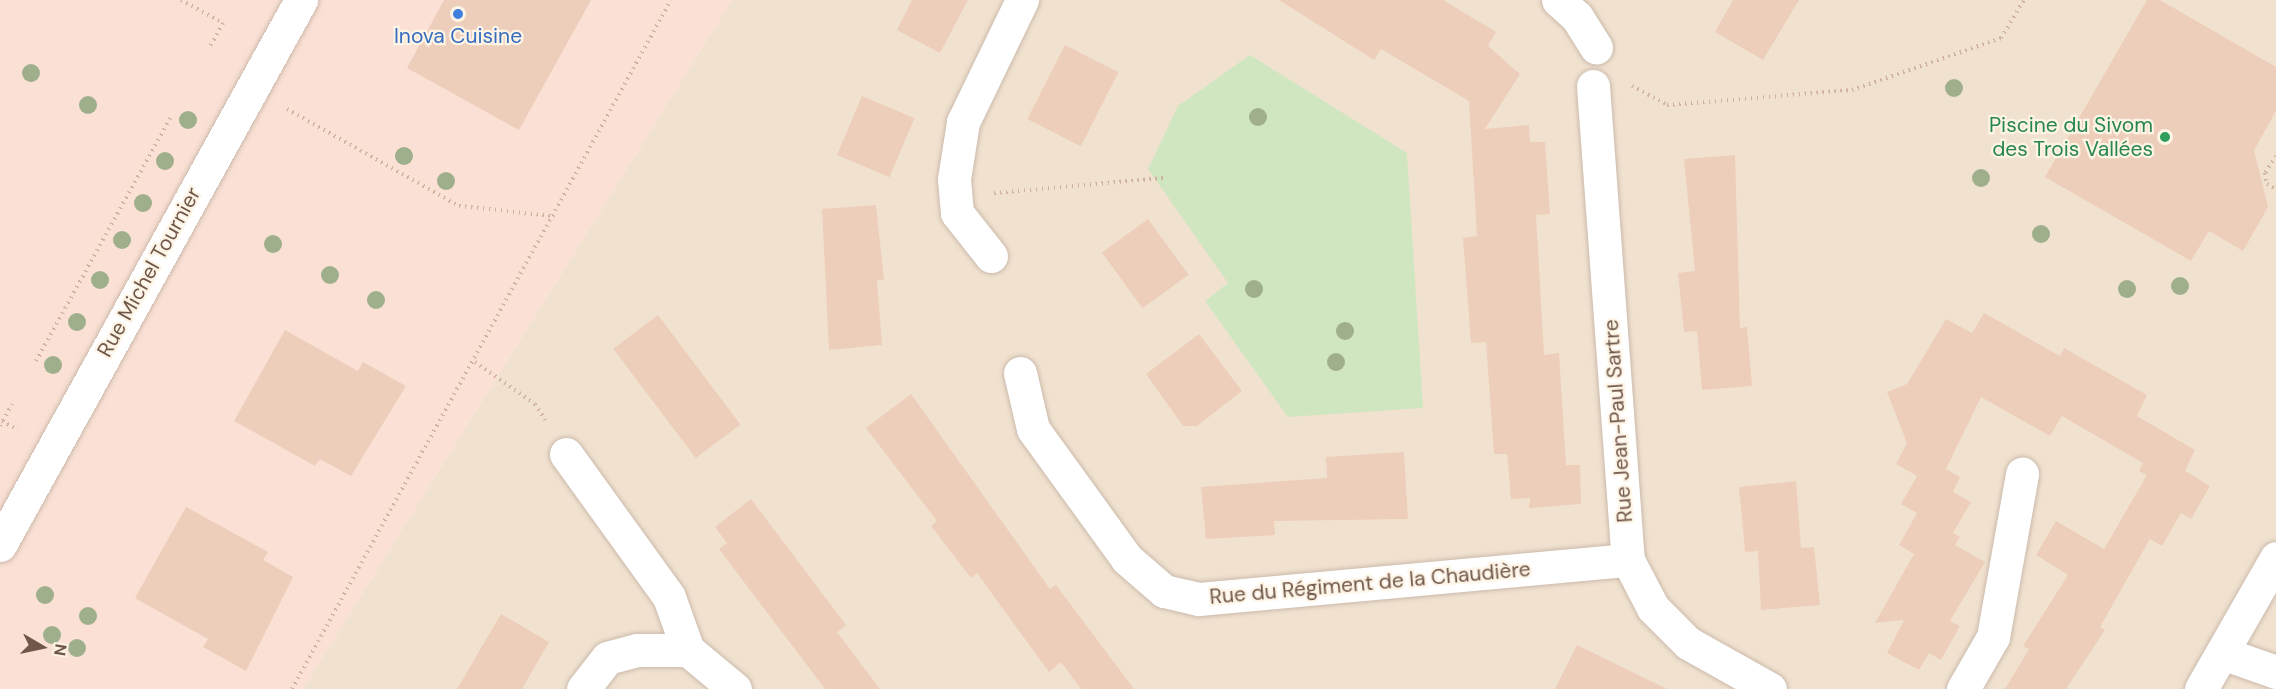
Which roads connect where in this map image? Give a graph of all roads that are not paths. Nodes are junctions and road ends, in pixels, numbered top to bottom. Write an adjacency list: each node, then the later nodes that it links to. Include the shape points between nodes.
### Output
1 (301, 0): 10 (street, Rue Michel Tournier)
2 (1022, 0): 6 (street, via 963,123 955,196 957,213)
3 (1574, 6): 4 (street)
4 (1596, 48)
5 (1593, 86): 12 (street, Rue Jean-Paul Sartre)
6 (991, 256)
7 (1020, 373): 12 (street, Rue du Régiment de la Chaudière, via 1033,429 1127,559 1164,591 1199,599)
8 (566, 454): 13 (street, via 669,597)
9 (2022, 474): 19 (street, via 1993,638)
10 (0, 545)
11 (2276, 558): 14 (street)
12 (1628, 560): 18 (street, Rue Jean-Paul Sartre, via 1653,608 1688,643)
13 (688, 650): 16 (street, via 637,650 607,658); 17 (street)
14 (2222, 653): 15 (street); 20 (street)
15 (2276, 672)
16 (583, 689)
17 (735, 689)
18 (1770, 689)
19 (1962, 689)
20 (2201, 689)

